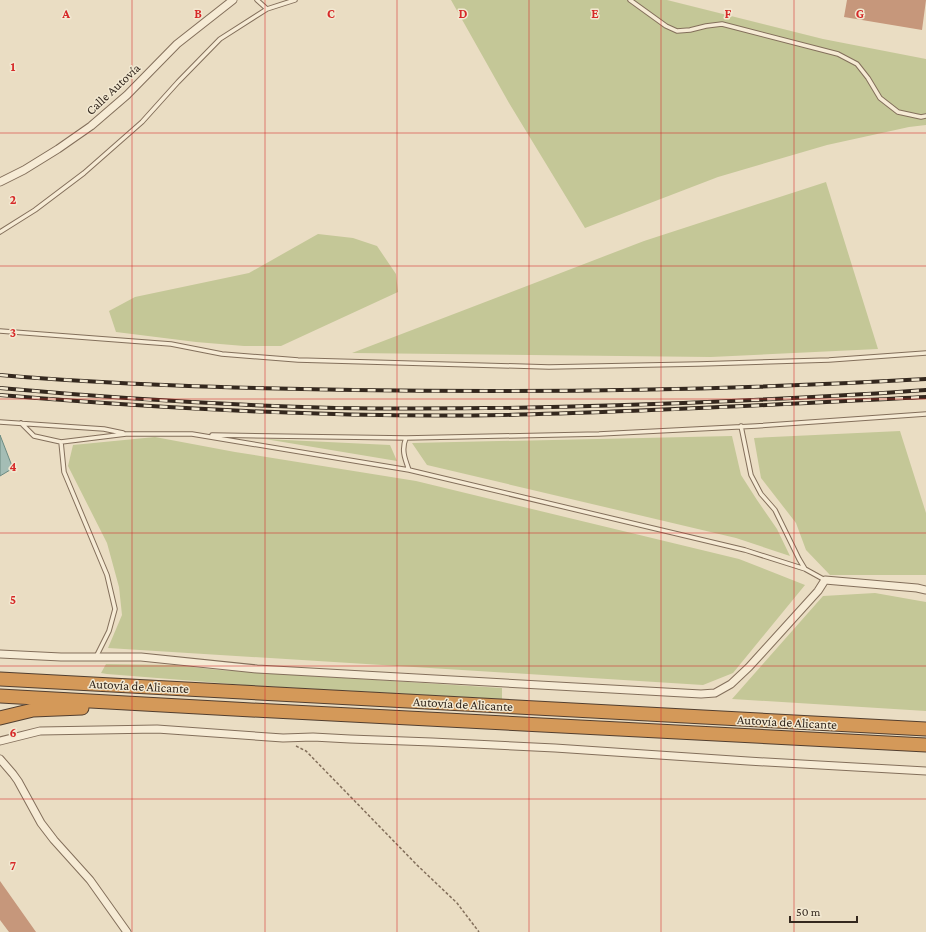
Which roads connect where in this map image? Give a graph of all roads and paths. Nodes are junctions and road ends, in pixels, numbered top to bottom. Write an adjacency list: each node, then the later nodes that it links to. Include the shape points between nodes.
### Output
1 (233, 0): 7 (street, Calle Autovía, via 177,44 127,95 91,126 24,170)
2 (257, 0): 5 (lane)
3 (295, 0): 5 (lane)
4 (630, 0): 6 (lane, via 666,26 678,31 722,24 838,54 857,64 880,98 898,112)
5 (267, 9): 8 (lane, via 220,39 142,122 84,172 35,210)
6 (926, 116)
7 (0, 182)
8 (0, 232)
9 (0, 331): 10 (lane, via 172,344 222,354 298,360 549,367 830,360)
10 (926, 353)
11 (926, 414): 14 (lane)
12 (0, 422): 13 (lane)
13 (21, 423): 15 (lane, via 104,429); 18 (lane, via 34,436)
14 (741, 426): 17 (lane, via 599,434); 20 (lane, via 751,475 761,494 775,510)
15 (126, 434): 16 (lane); 18 (lane)
16 (196, 434): 17 (lane); 19 (lane)
17 (406, 438): 19 (lane, via 404,457)
18 (61, 442): 24 (lane, via 64,472 107,575 115,609 109,631)
19 (409, 470): 20 (lane, via 745,550)
20 (805, 569): 21 (lane)
21 (825, 580): 22 (street); 24 (street, via 749,667 731,684 715,693 265,670 141,657)
22 (926, 590)
23 (0, 654): 24 (street)
24 (95, 658)
25 (0, 675): 26 (highway, Autovía de Alicante)
26 (6, 679): 30 (highway, Autovía de Alicante)
27 (0, 696): 28 (highway, Autovía de Alicante)
28 (110, 702): 29 (highway, via 88,707 33,710); 33 (highway, Autovía de Alicante)
29 (0, 718)
30 (926, 729)
31 (283, 738): 32 (street, via 157,729 40,731); 35 (street, via 313,736 612,751); 37 (path, via 306,751 457,903)
32 (0, 741)
33 (926, 745)
34 (0, 759): 36 (street, via 18,781 40,823 90,880)
35 (926, 771)
36 (128, 932)
37 (479, 932)

